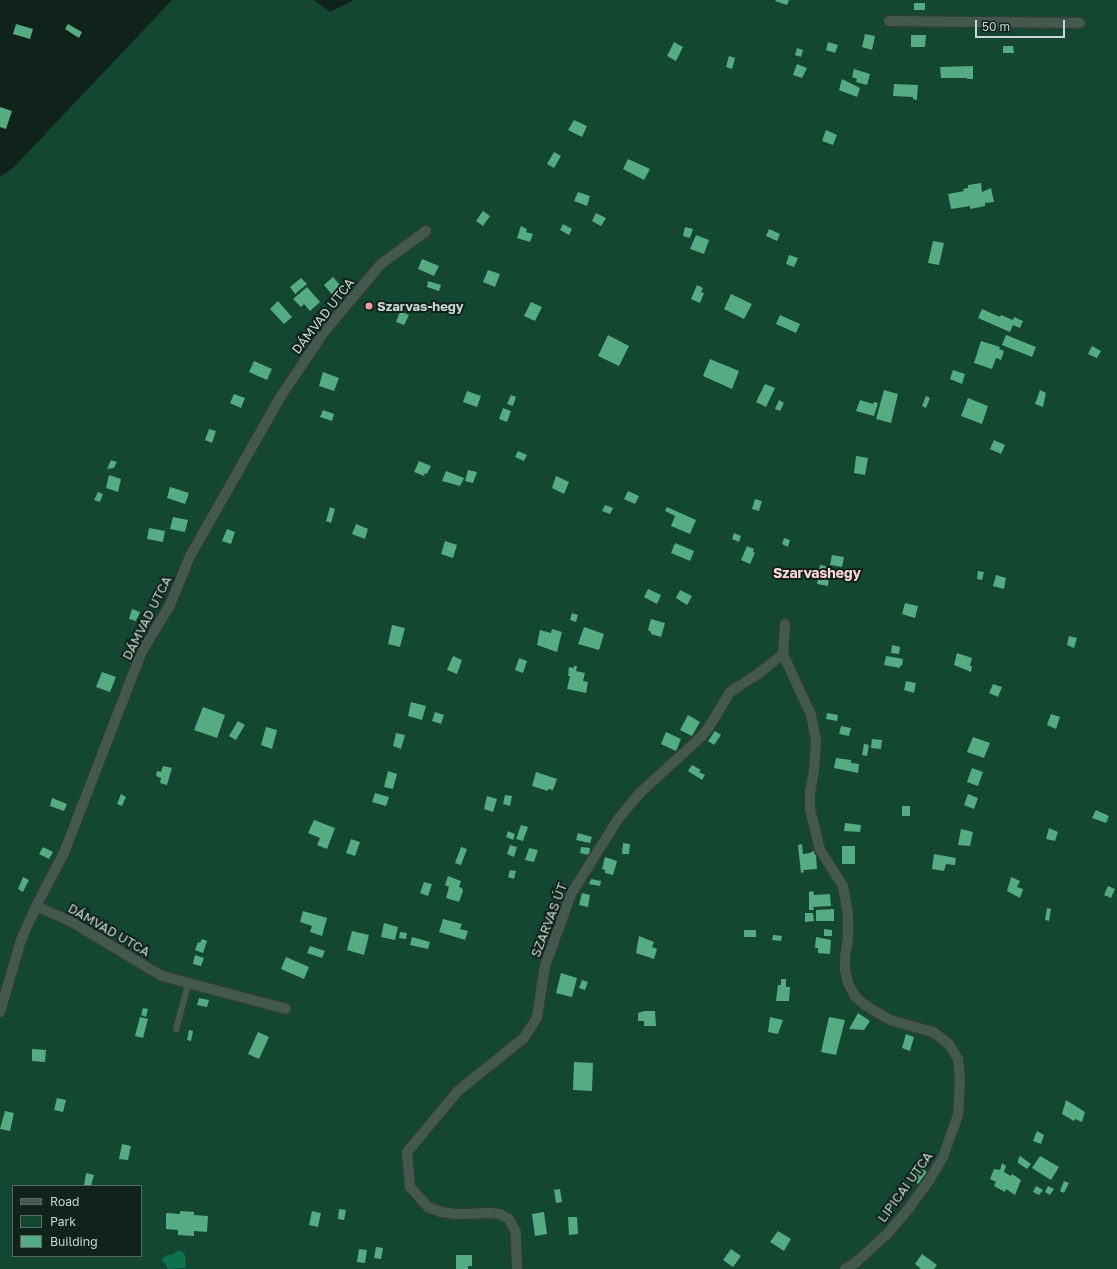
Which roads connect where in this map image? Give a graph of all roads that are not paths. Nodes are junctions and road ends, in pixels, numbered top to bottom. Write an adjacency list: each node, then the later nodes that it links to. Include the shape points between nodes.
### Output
1 (889, 21): 2 (street)
2 (1080, 22)
3 (426, 231): 6 (street, DÁMVAD UTCA, via 381,264 324,332 281,396 194,550 170,605 142,653 64,853)
4 (785, 624): 5 (street)
5 (783, 654): 11 (street, SZARVAS ÚT, via 730,692 702,736 641,792 618,819 571,894 545,966 538,1017 524,1038 458,1091 407,1152 410,1187 428,1206 441,1212 500,1214 509,1219 516,1232); 12 (street, LIPICAI UTCA, via 811,715 816,741 810,809 820,850 842,886 848,916 845,970 848,983 855,996 865,1005 890,1020 932,1032 949,1044 958,1059 958,1115 943,1157 910,1207 887,1234)
6 (36, 906): 7 (street, DÁMVAD UTCA, via 70,921 162,976); 9 (street, via 21,940)
7 (188, 984): 8 (street, DÁMVAD UTCA); 10 (lane)
8 (286, 1009)
9 (0, 1012)
10 (176, 1030)
11 (517, 1269)
12 (845, 1269)

